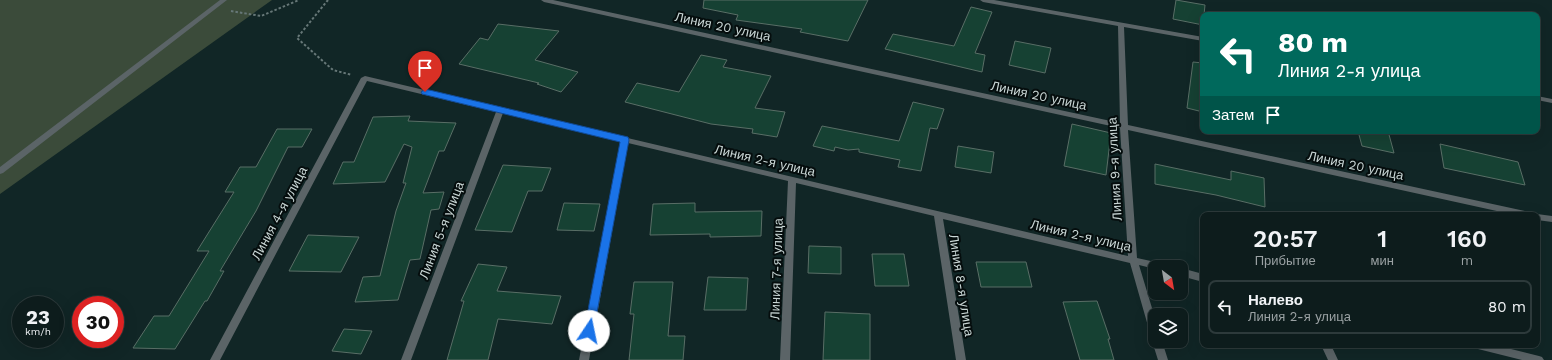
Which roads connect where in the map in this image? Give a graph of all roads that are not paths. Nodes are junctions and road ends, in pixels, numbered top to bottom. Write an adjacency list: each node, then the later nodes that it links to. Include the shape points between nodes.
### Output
1 (544, 0): 10 (street, Линия 20 улица)
2 (983, 0): 4 (street)
3 (222, 2): 12 (street)
4 (1121, 24): 5 (street); 10 (street, Линия 9-я улица)
5 (1200, 38)
6 (365, 78): 9 (street, Линия 2-я улица); 27 (street, Линия 4-я улица)
7 (1540, 99): 8 (street)
8 (1552, 101)
9 (500, 110): 11 (street, Линия 2-я улица); 28 (street, Линия 5-я улица)
10 (1124, 128): 14 (street, Линия 20 улица); 18 (street, Линия 9-я улица)
11 (625, 140): 13 (street, Линия 2-я улица); 29 (street)
12 (0, 171)
13 (792, 179): 15 (street, Линия 2-я улица); 30 (street, Линия 7-я улица)
14 (1515, 212)
15 (938, 214): 18 (street, Линия 2-я улица); 31 (street, Линия 8-я улица)
16 (1540, 217): 17 (street)
17 (1552, 219)
18 (1133, 260): 19 (street, Линия 2-я улица); 22 (street, Линия 9-я улица)
19 (1148, 264)
20 (1188, 274): 21 (street)
21 (1200, 277)
22 (1148, 310)
23 (1159, 348): 32 (street)
24 (1327, 348): 33 (street)
25 (1487, 348): 26 (street)
26 (1513, 357): 34 (street)
27 (215, 360)
28 (406, 360)
29 (584, 360)
30 (785, 360)
31 (961, 360)
32 (1163, 360)
33 (1333, 360)
34 (1539, 360)

